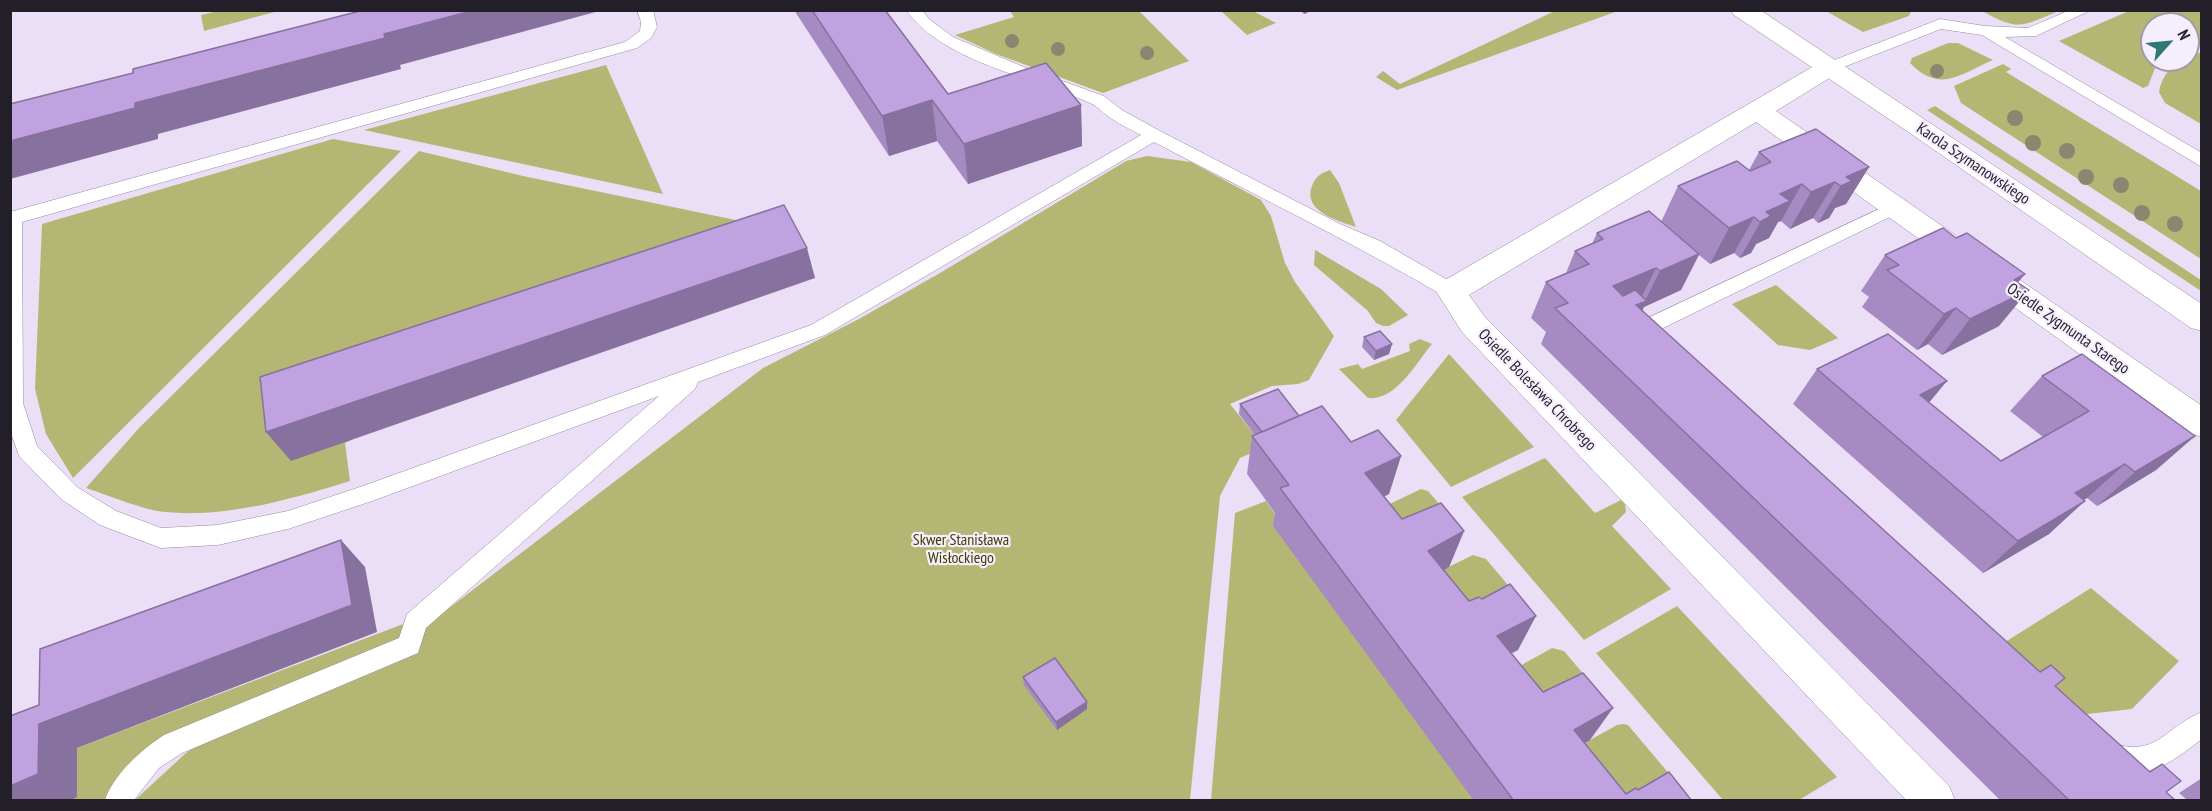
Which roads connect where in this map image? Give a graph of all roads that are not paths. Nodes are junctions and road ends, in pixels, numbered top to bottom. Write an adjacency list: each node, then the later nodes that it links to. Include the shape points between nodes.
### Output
1 (645, 10): 11 (lane, via 651,22 650,31 632,45)
2 (913, 10): 8 (lane, via 946,40 1098,100)
3 (1743, 10): 6 (street, Karola Szymanowskiego)
4 (2084, 10): 5 (lane, via 2030,33)
5 (1984, 31): 6 (lane, via 1940,24); 9 (lane)
6 (1830, 67): 7 (street); 13 (street, Karola Szymanowskiego)
7 (1757, 110): 10 (street, Osiedle Zygmunta Starego); 12 (street)
8 (1154, 135): 12 (lane, via 1373,246); 15 (lane, via 818,330)
9 (2202, 161)
10 (1896, 207): 14 (lane, via 1640,330); 16 (street, Osiedle Zygmunta Starego)
11 (12, 218): 15 (lane, via 13,403 27,450 69,493 108,518 161,538 218,535 288,520)
12 (1452, 291): 20 (street, Osiedle Bolesława Chrobrego, via 1473,324)
13 (2202, 320)
14 (1666, 354)
15 (697, 375): 19 (lane, via 415,622 409,645 172,744 150,759)
16 (2202, 424)
17 (2202, 724): 18 (lane, via 2155,758 2120,759)
18 (2089, 744)
19 (118, 801)
20 (1934, 801)

